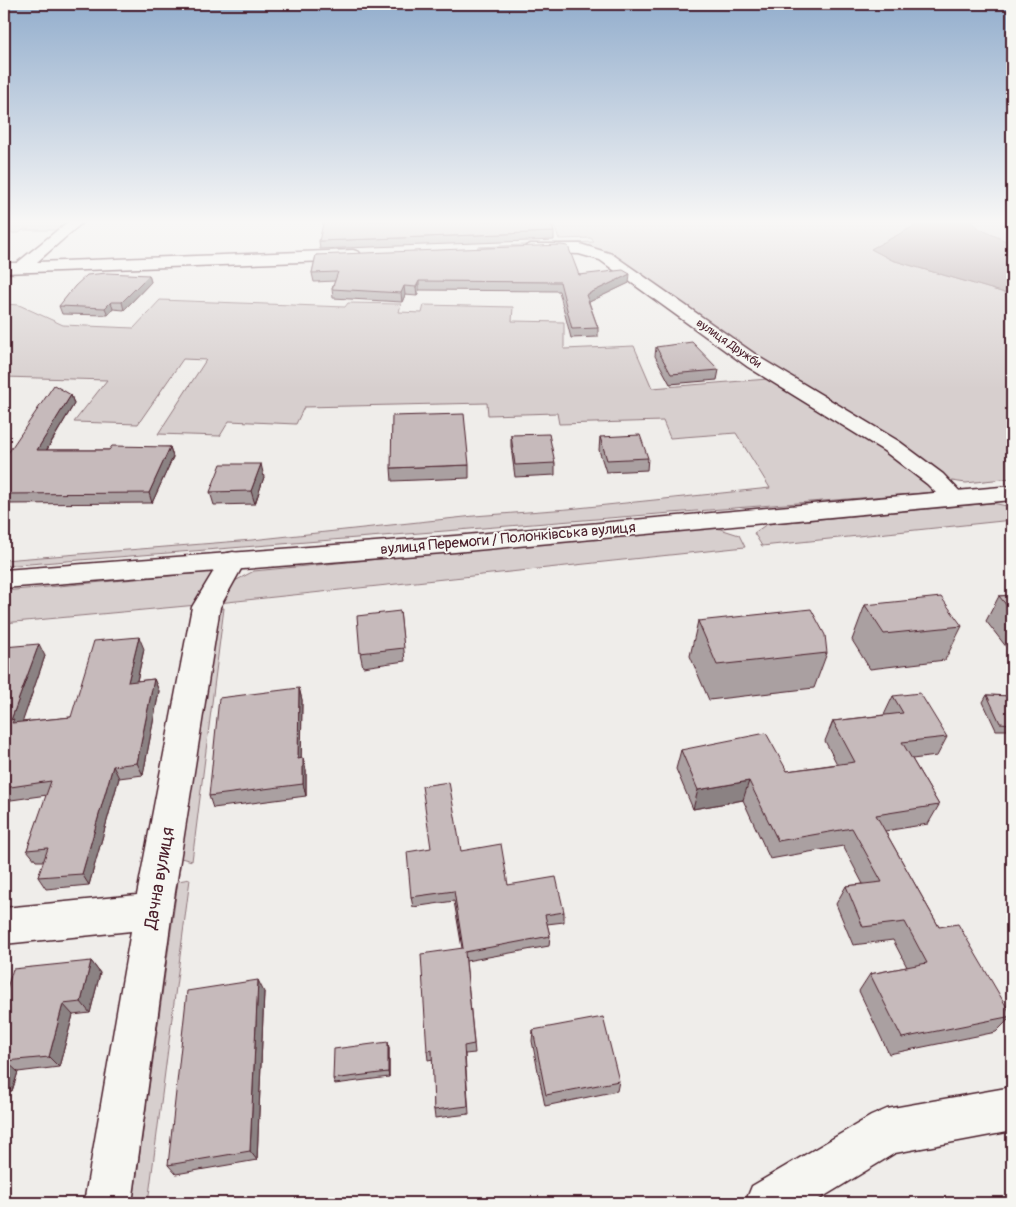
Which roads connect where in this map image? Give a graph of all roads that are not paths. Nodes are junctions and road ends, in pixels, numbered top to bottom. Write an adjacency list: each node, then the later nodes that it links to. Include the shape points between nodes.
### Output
1 (633, 276): 3 (street, вулиця Дружби, via 775,376 850,420 909,460 935,478)
2 (1012, 494): 3 (street, вулиця Перемоги / Полонківська вулиця)
3 (954, 498): 4 (street, вулиця Перемоги / Полонківська вулиця, via 455,544)
4 (233, 560): 5 (street, вулиця Перемоги / Полонківська вулиця); 6 (street, Дачна вулиця, via 206,607)
5 (4, 579)
6 (153, 911): 7 (street); 9 (street, Дачна вулиця)
7 (4, 926)
8 (1012, 1109): 10 (street, via 887,1132)
9 (108, 1203)
10 (769, 1203)

